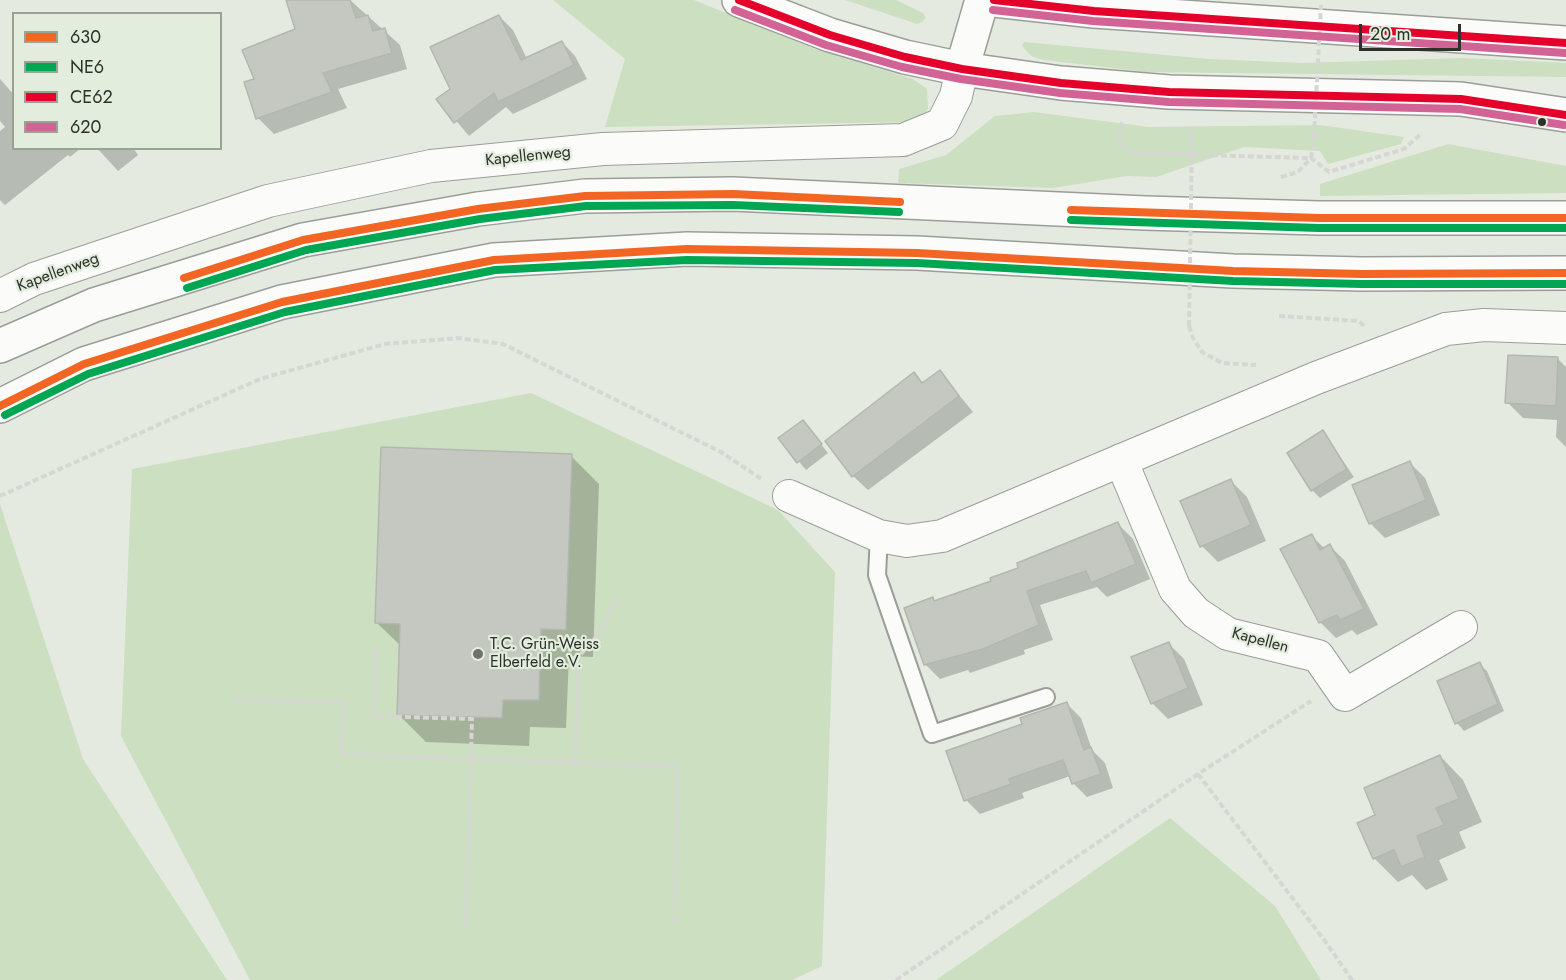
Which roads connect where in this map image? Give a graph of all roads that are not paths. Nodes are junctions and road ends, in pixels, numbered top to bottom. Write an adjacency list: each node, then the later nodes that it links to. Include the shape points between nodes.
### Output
1 (739, 0): 5 (main road, via 831,35)
2 (982, 0): 5 (main road, Kapellenweg)
3 (994, 0): 4 (main road, via 1094,11)
4 (1566, 43)
5 (962, 69): 6 (main road, via 1169,92 1461,99); 9 (street, Kapellenweg, via 956,96 942,124 903,141 603,149 430,166 268,201 34,279)
6 (1566, 115)
7 (1566, 218): 11 (main road, via 1319,218 733,194 585,196 478,209 303,240 94,305)
8 (1566, 273): 12 (main road, via 1255,272 917,253 687,249 494,260 282,302 84,364)
9 (0, 296)
10 (1566, 327): 13 (street, via 1484,325 1446,329 1373,354)
11 (0, 346)
12 (0, 406)
13 (1121, 460): 15 (street, via 942,536 907,542); 16 (street, Kapellen, via 1175,589 1196,613 1228,634 1318,656 1345,695)
14 (789, 496): 15 (street)
15 (879, 536): 17 (lane, via 876,575 932,734)
16 (1461, 627)
17 (1046, 697)

